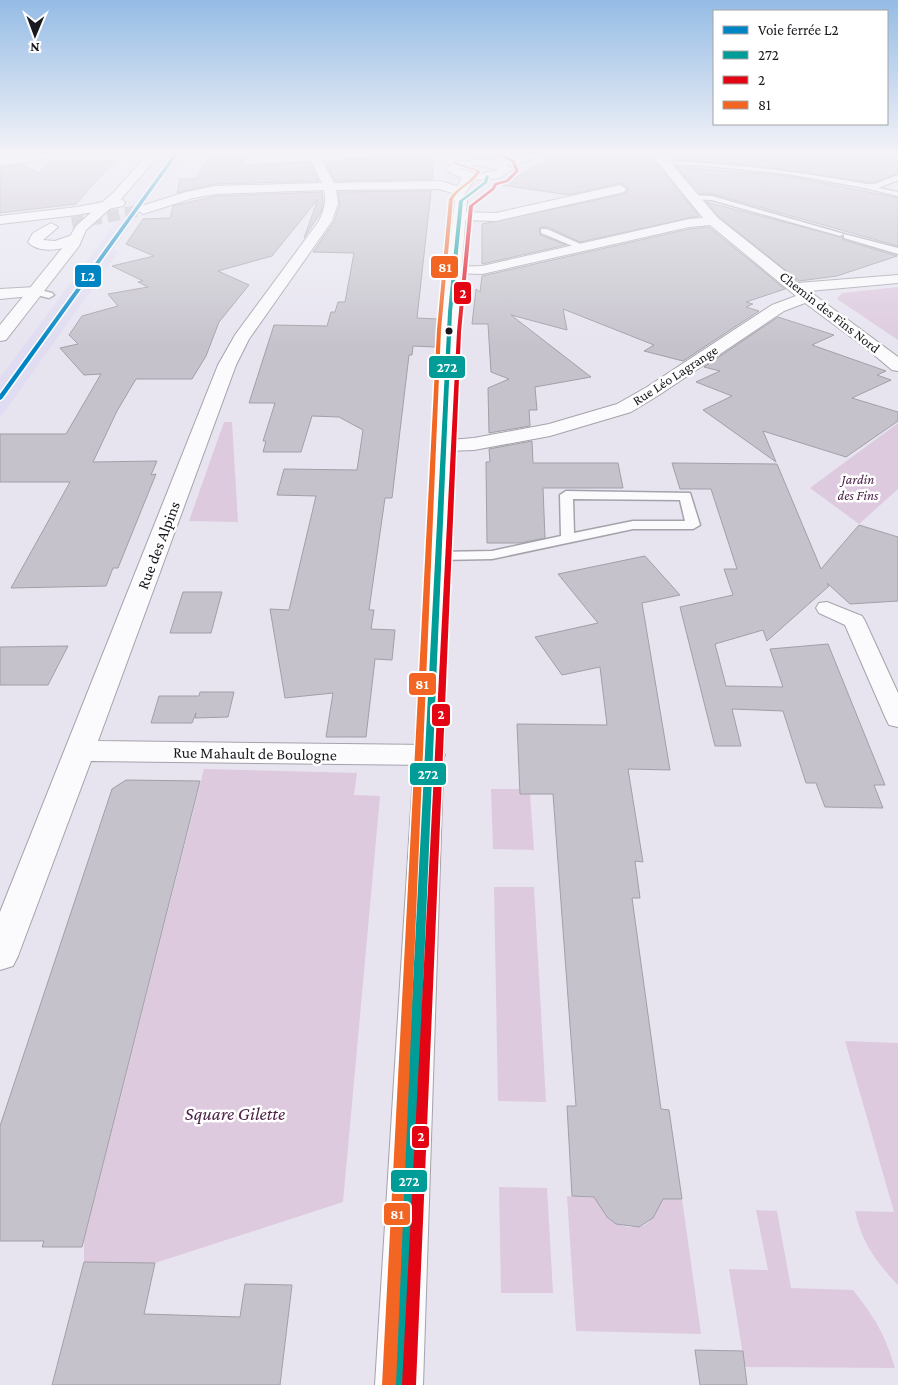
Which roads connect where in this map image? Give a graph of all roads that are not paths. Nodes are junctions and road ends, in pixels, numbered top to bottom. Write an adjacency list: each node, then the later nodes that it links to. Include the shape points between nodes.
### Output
1 (58, 219): 10 (street)
2 (70, 219): 12 (street)
3 (95, 219): 14 (street)
4 (105, 219): 11 (street)
5 (326, 219): 33 (street, Rue des Alpins, via 241,339 227,365)
6 (458, 219): 20 (street)
7 (711, 219): 9 (street, Chemin des Fins Nord)
8 (785, 219): 18 (lane)
9 (713, 221): 16 (street, via 689,222); 24 (street, Chemin des Fins Nord)
10 (7, 224): 12 (street)
11 (104, 224)
12 (51, 226): 15 (street, via 38,236)
13 (544, 231): 16 (lane)
14 (75, 238): 15 (street, via 60,244); 19 (street)
15 (37, 244): 19 (street)
16 (583, 247): 20 (street, via 482,270)
17 (86, 248): 21 (street)
18 (898, 251)
19 (62, 258): 21 (street, via 66,262); 23 (street)
20 (454, 270): 28 (street)
21 (64, 275): 23 (street)
22 (898, 278): 24 (street, Rue Léo Lagrange)
23 (43, 293): 25 (street); 26 (street)
24 (801, 293): 27 (street, Chemin des Fins Nord); 28 (street, Rue Léo Lagrange, via 624,408 550,430 474,444)
25 (0, 294)
26 (3, 343)
27 (898, 366)
28 (445, 445): 30 (street)
29 (568, 539): 29 (lane, via 633,525 693,525 685,496 566,496); 30 (lane, via 492,555)
30 (440, 556): 34 (street)
31 (827, 608): 32 (street, via 854,621)
32 (898, 719)
33 (80, 750): 34 (street, Rue Mahault de Boulogne); 35 (street, Rue des Alpins)
34 (430, 755): 36 (street)
35 (0, 956)
36 (399, 1385)

